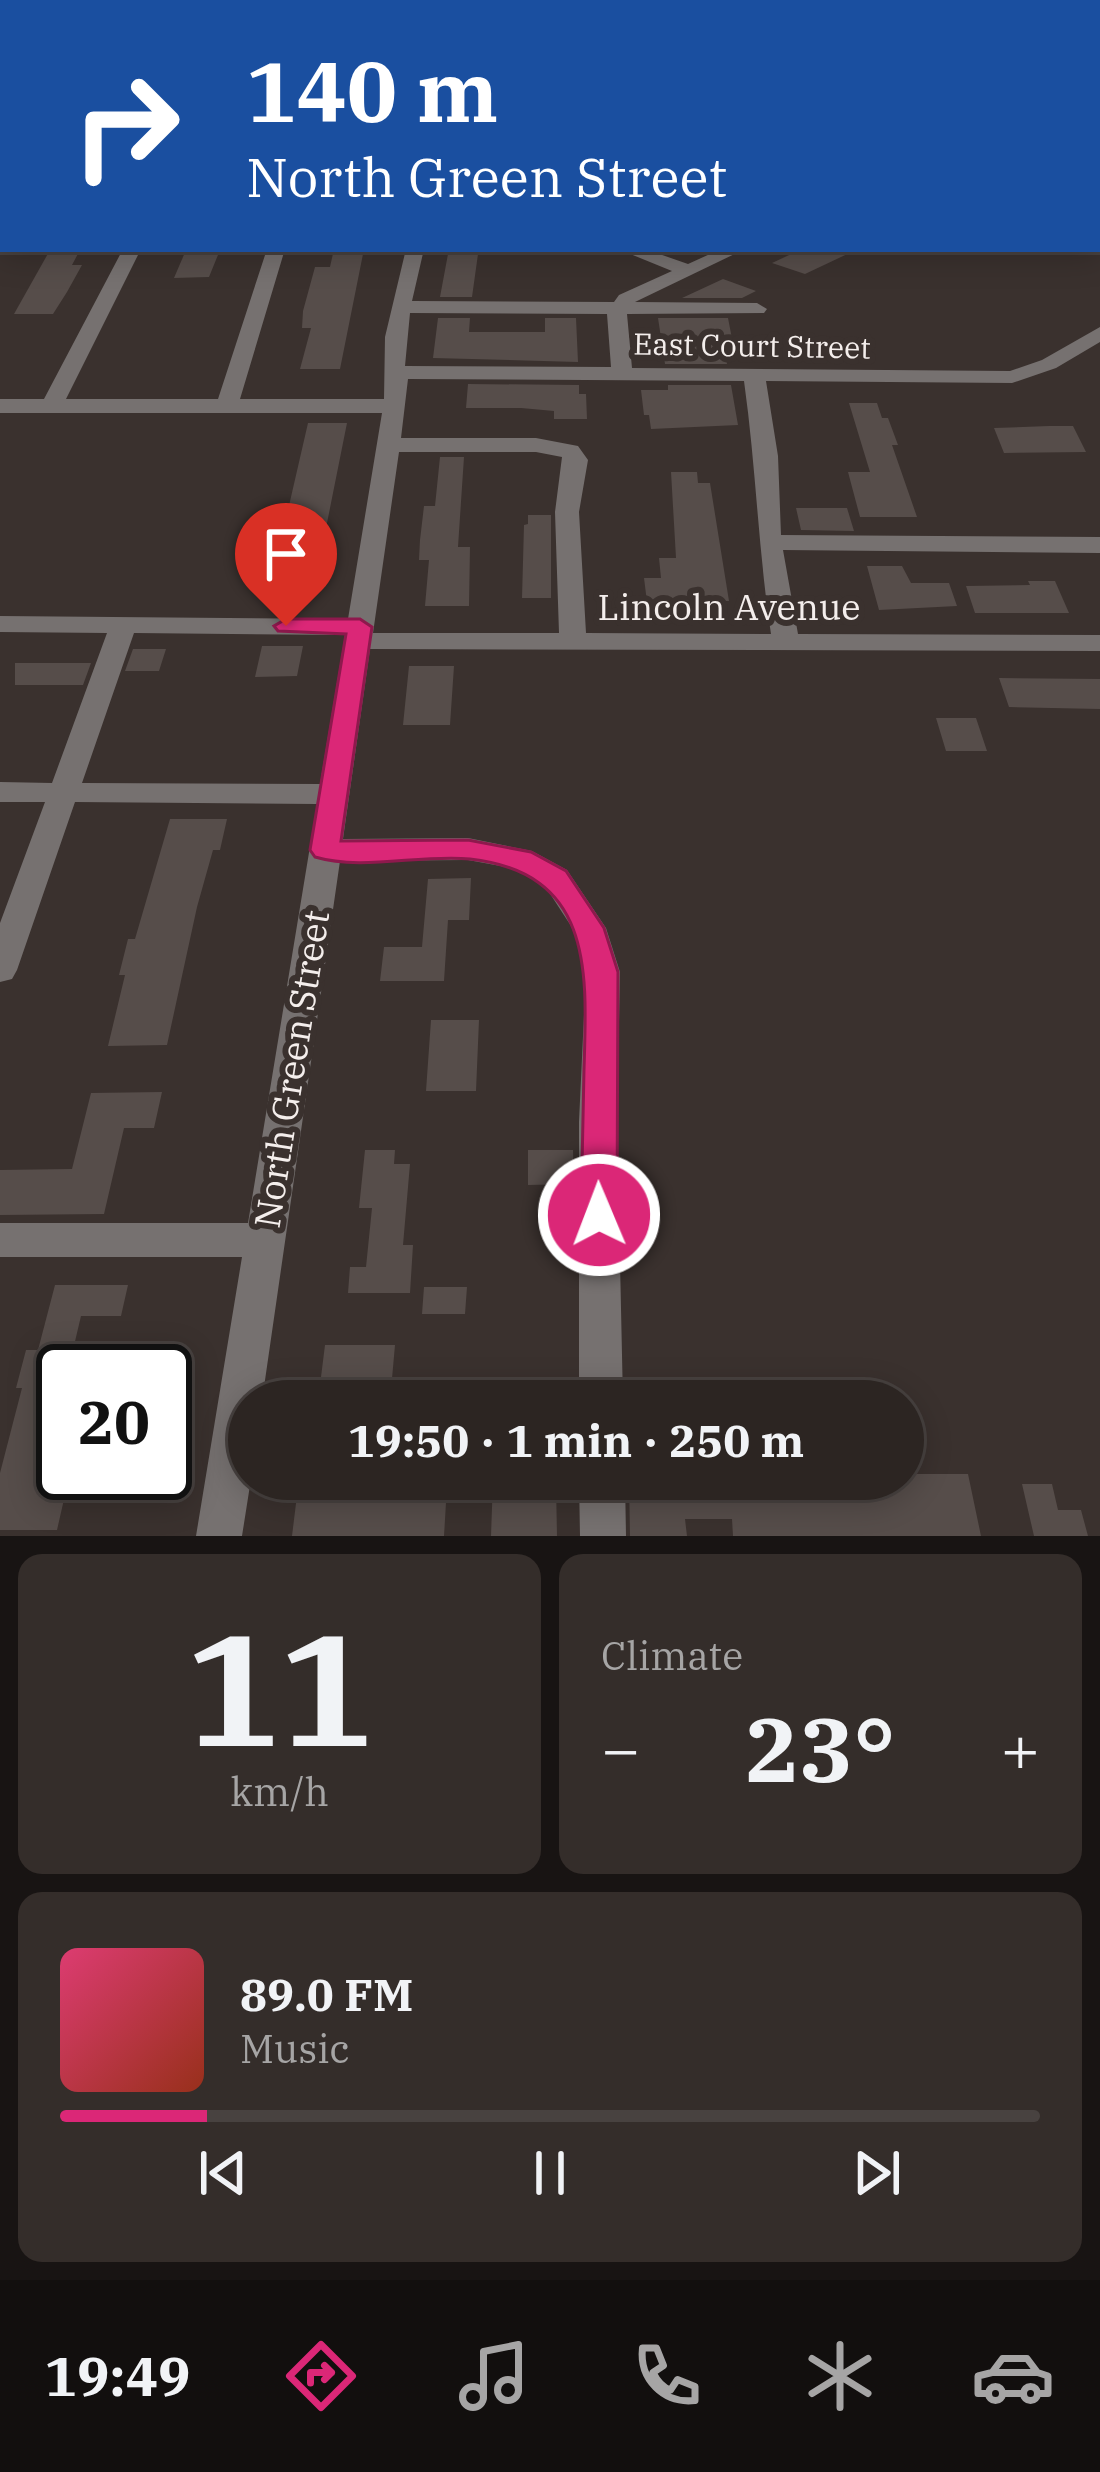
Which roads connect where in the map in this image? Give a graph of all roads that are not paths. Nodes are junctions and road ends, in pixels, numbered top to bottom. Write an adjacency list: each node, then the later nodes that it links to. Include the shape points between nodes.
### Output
1 (130, 252): 14 (street)
2 (275, 252): 15 (street)
3 (414, 252): 7 (street, North Green Street)
4 (636, 252): 6 (street)
5 (729, 252): 6 (street)
6 (687, 270): 8 (street)
7 (403, 307): 8 (street); 13 (street, North Green Street)
8 (619, 308): 9 (street); 11 (street)
9 (757, 309)
10 (1100, 333): 12 (street, East Court Street, via 1012,377)
11 (622, 374): 12 (street, East Court Street); 13 (street, East Court Street)
12 (754, 375): 18 (street)
13 (393, 389): 15 (street, East Court Street); 17 (street, North Green Street)
14 (53, 404): 15 (street, East Court Street); 16 (street, East Court Street)
15 (227, 405)
16 (0, 406)
17 (388, 445): 22 (street, North Green Street); 23 (street, via 570,452)
18 (769, 542): 19 (street); 24 (street)
19 (1100, 545)
20 (0, 624): 21 (street, Lincoln Avenue)
21 (123, 625): 22 (street, Lincoln Avenue); 27 (street)
22 (359, 634): 23 (street, Lincoln Avenue); 28 (street, North Green Street)
23 (573, 642): 24 (street, Lincoln Avenue)
24 (786, 642): 25 (street, Lincoln Avenue)
25 (1100, 644)
26 (0, 792): 27 (street)
27 (63, 793): 28 (street); 30 (street)
28 (334, 794): 29 (street, North Green Street)
29 (325, 850): 32 (street, North Green Street); 33 (street, via 468,849 521,859 556,878 589,928 603,972)
30 (0, 970)
31 (0, 1240): 32 (street)
32 (265, 1240): 35 (street, North Green Street)
33 (601, 1380)
34 (602, 1500): 36 (street)
35 (219, 1536)
36 (603, 1536)

